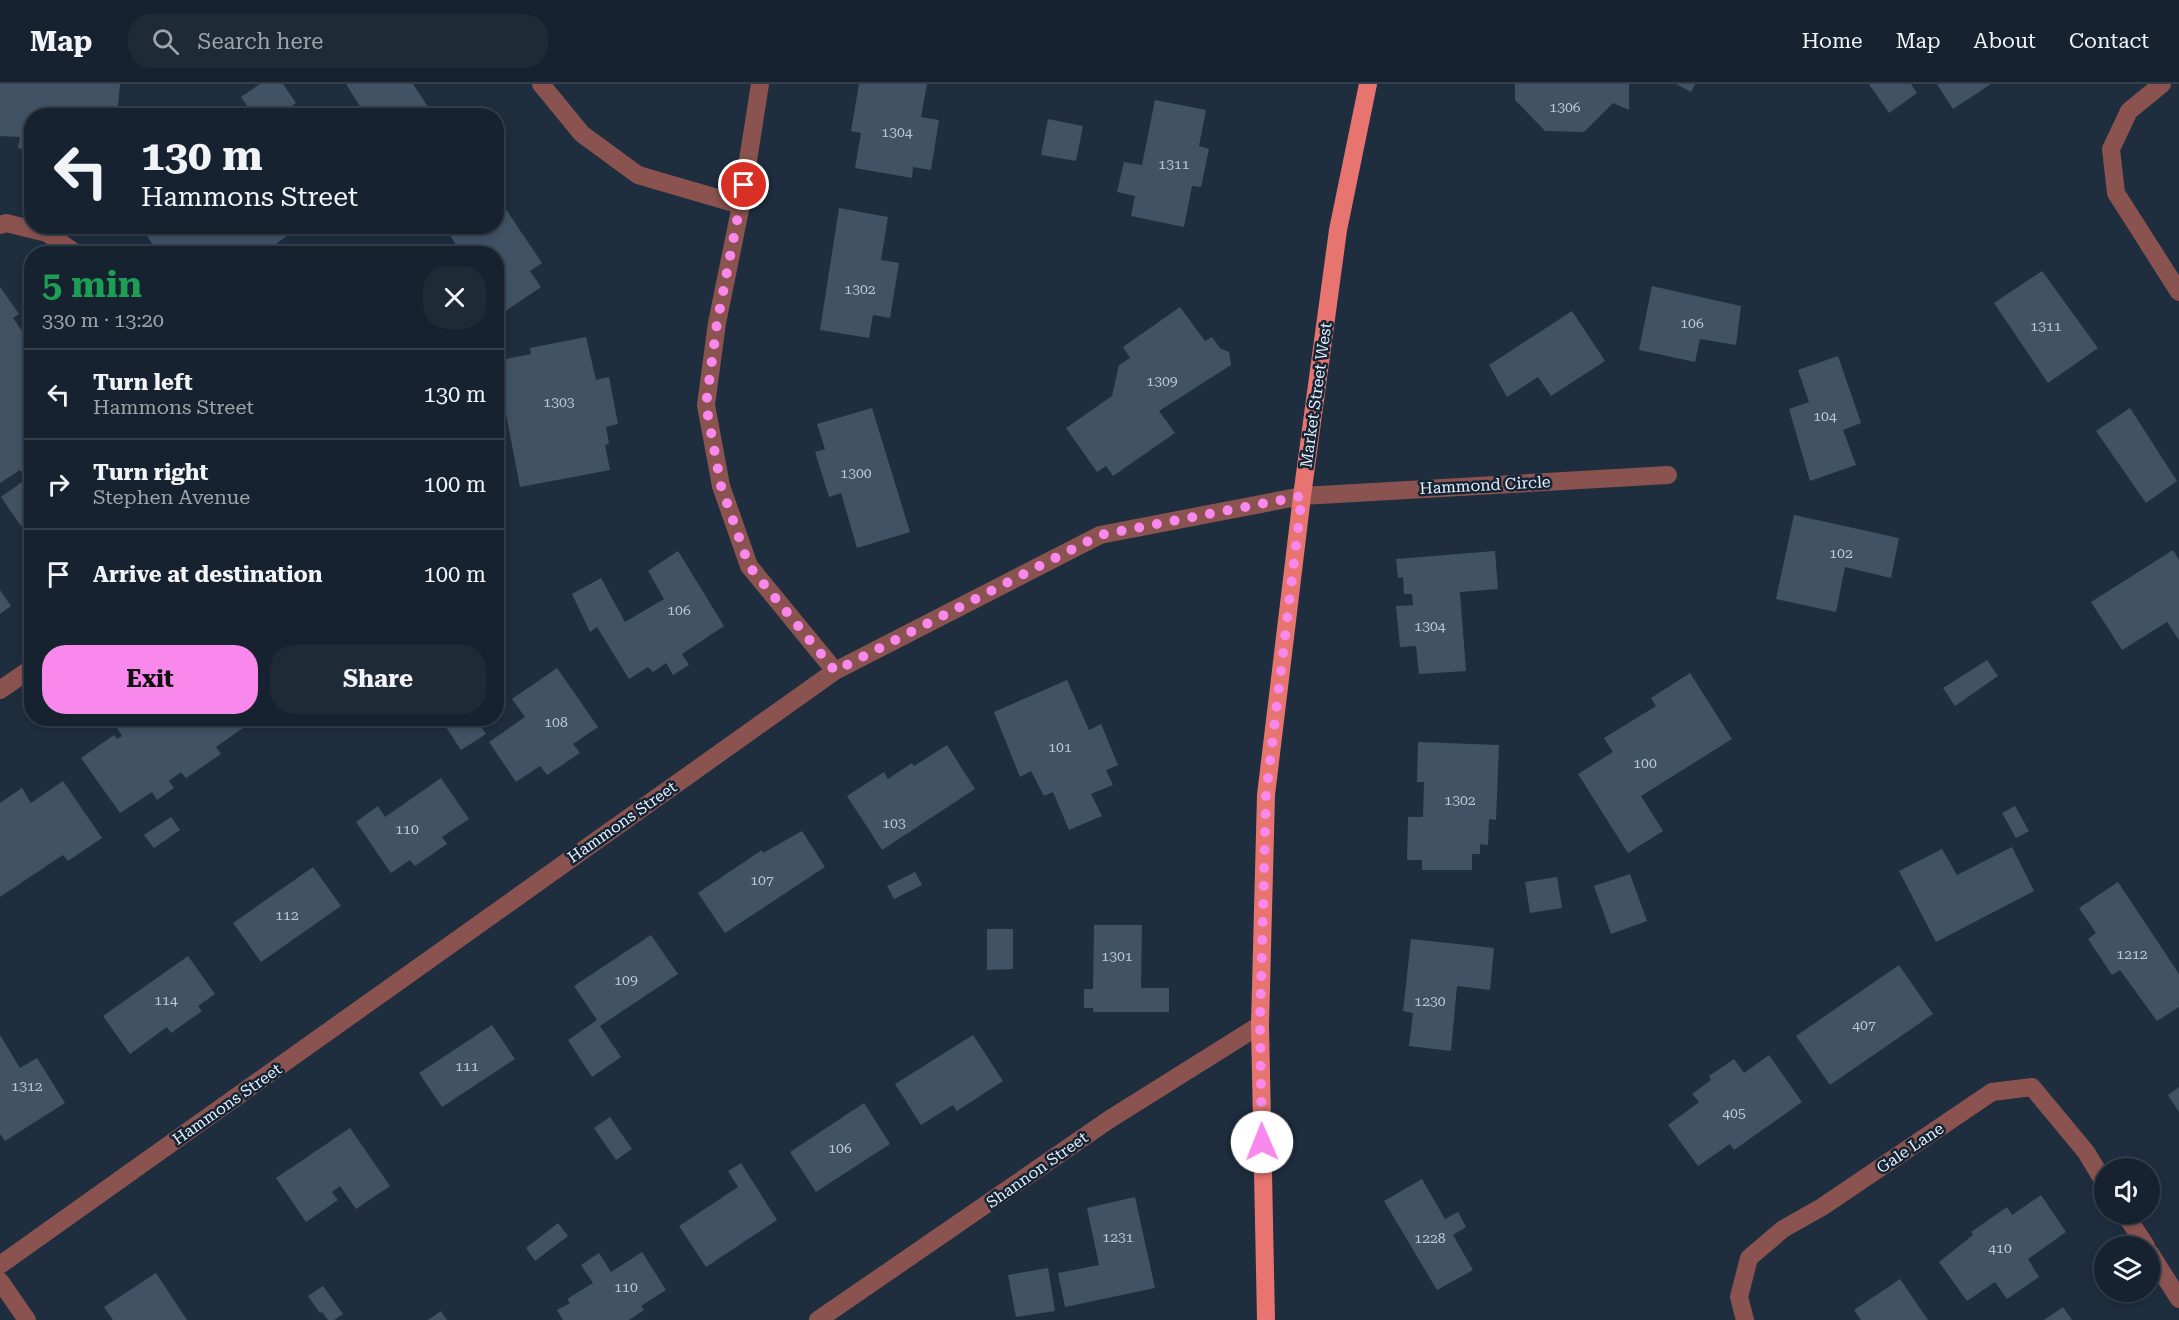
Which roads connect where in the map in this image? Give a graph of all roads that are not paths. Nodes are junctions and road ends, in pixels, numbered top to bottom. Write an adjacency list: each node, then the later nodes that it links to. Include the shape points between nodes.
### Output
1 (541, 84): 5 (street, via 582,134 638,175)
2 (760, 84): 5 (street)
3 (1368, 84): 12 (main road, Market Street West, via 1338,230)
4 (2162, 84): 10 (street, via 2129,111 2111,148 2116,193)
5 (741, 205): 13 (street, via 717,323 706,405 721,486 749,566)
6 (0, 225): 7 (street)
7 (24, 227)
8 (48, 234): 9 (street)
9 (66, 246)
10 (2179, 292)
11 (1668, 475): 12 (street, Hammond Circle)
12 (1302, 496): 13 (street, Hammons Street, via 1100,535); 16 (main road, Market Street West, via 1266,795)
13 (835, 671): 18 (street, Hammons Street)
14 (24, 674): 15 (street)
15 (0, 690)
16 (1260, 1025): 23 (street, Shannon Street, via 1110,1119); 24 (main road, Market Street West)
17 (2094, 1165): 25 (street, Gale Lane, via 2032,1087 1992,1092 1783,1229 1749,1258 1739,1297)
18 (0, 1266)
19 (2160, 1269): 21 (street)
20 (0, 1281): 22 (street)
21 (2179, 1299)
22 (27, 1320)
23 (818, 1320)
24 (1266, 1320)
25 (1745, 1320)

